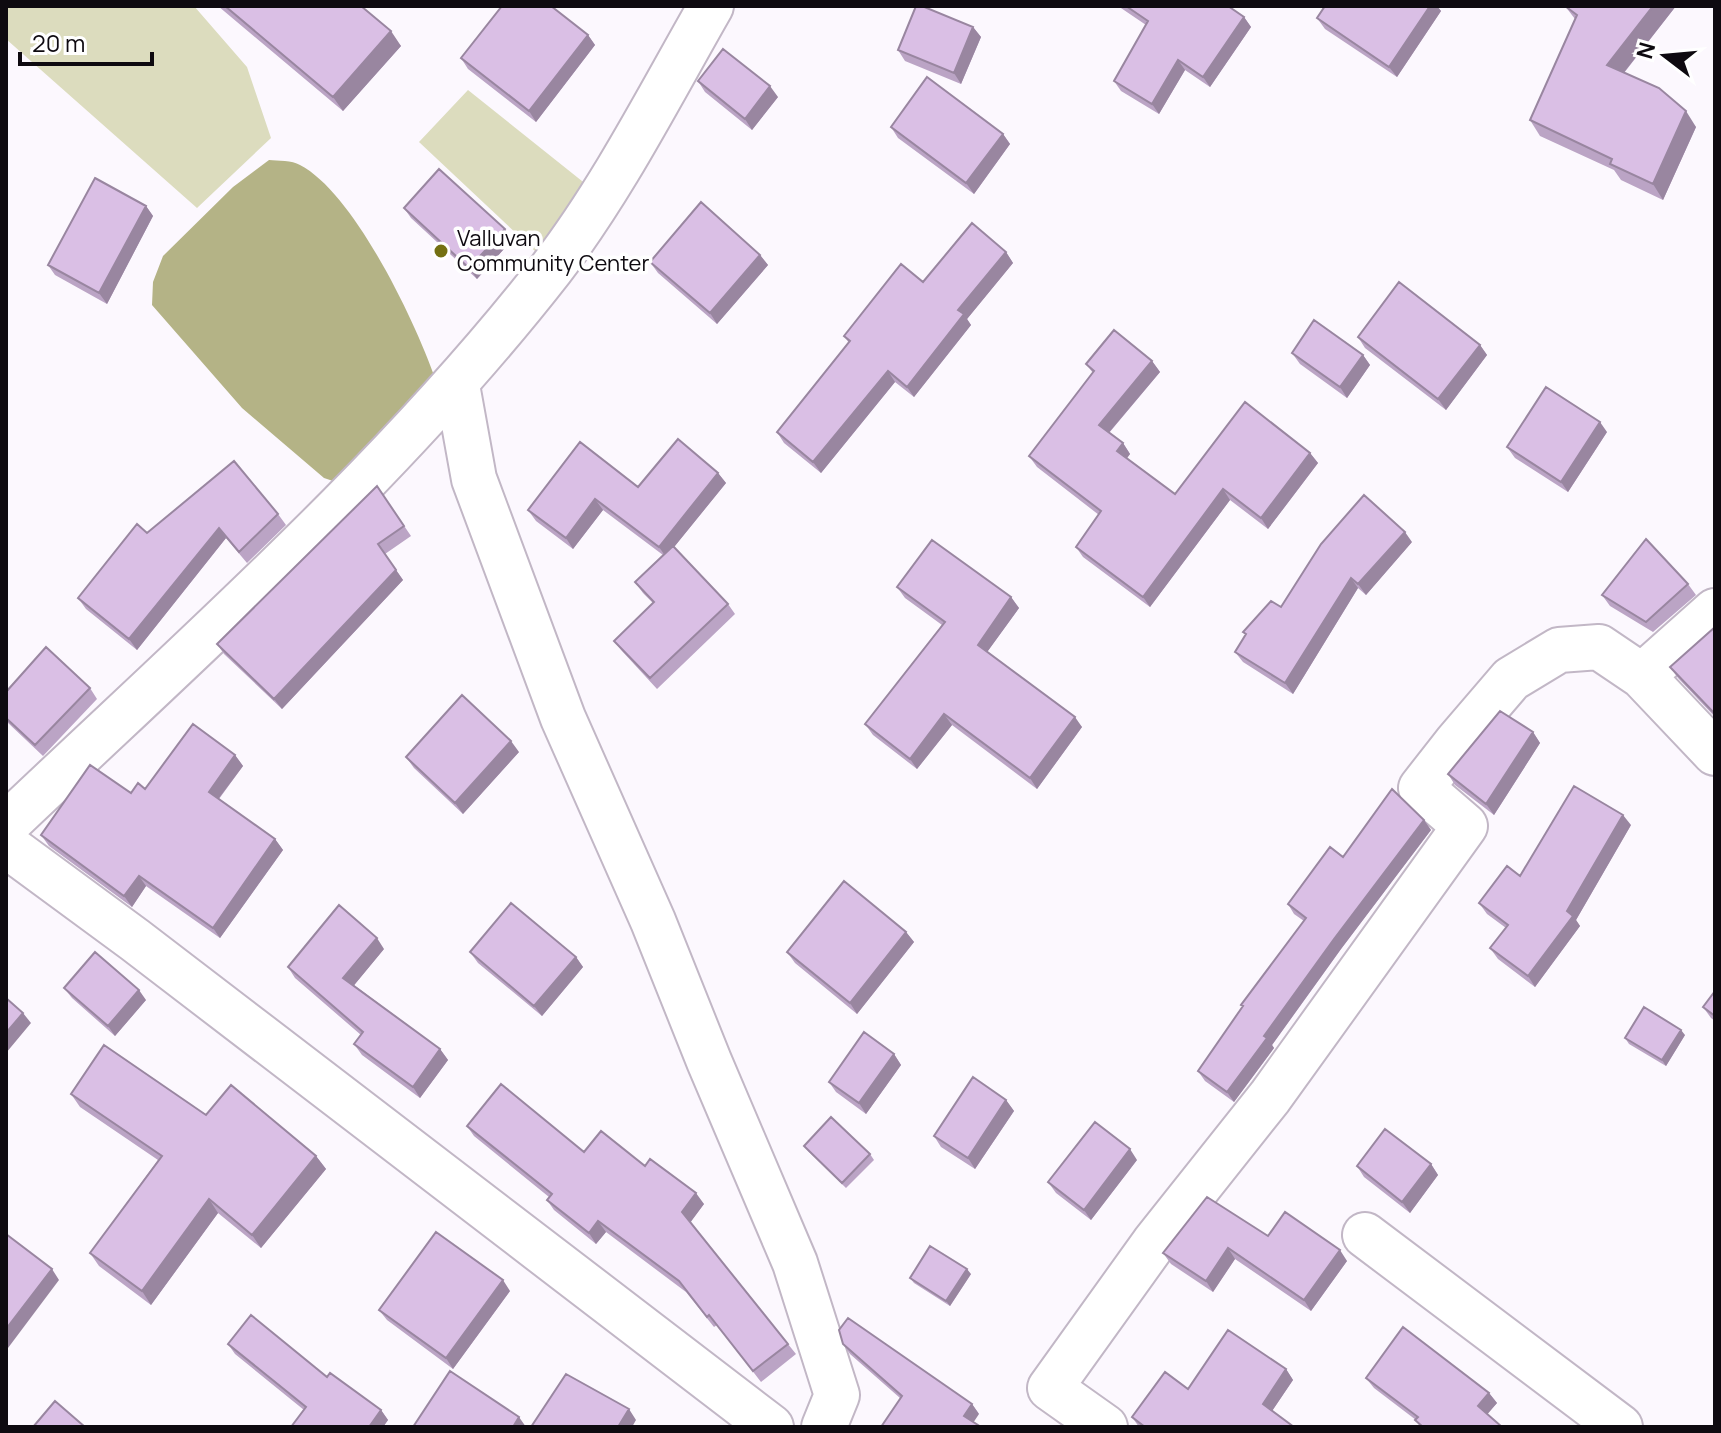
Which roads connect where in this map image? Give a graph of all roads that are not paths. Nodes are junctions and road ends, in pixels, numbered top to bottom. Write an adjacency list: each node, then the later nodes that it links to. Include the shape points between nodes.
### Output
1 (711, 6): 2 (street, via 602,197)
2 (457, 385): 6 (street, via 344,503); 10 (street, via 474,479 563,718 795,1263 837,1395)
3 (1715, 611): 4 (street)
4 (1642, 676): 5 (street); 11 (street, via 1599,647 1559,650 1511,679 1421,788 1465,826 1270,1097 1154,1243 1050,1388)
5 (1715, 753)
6 (6, 825)
7 (6, 845): 9 (street)
8 (1365, 1235): 12 (street)
9 (771, 1427)
10 (824, 1427)
11 (1105, 1427)
12 (1620, 1427)

